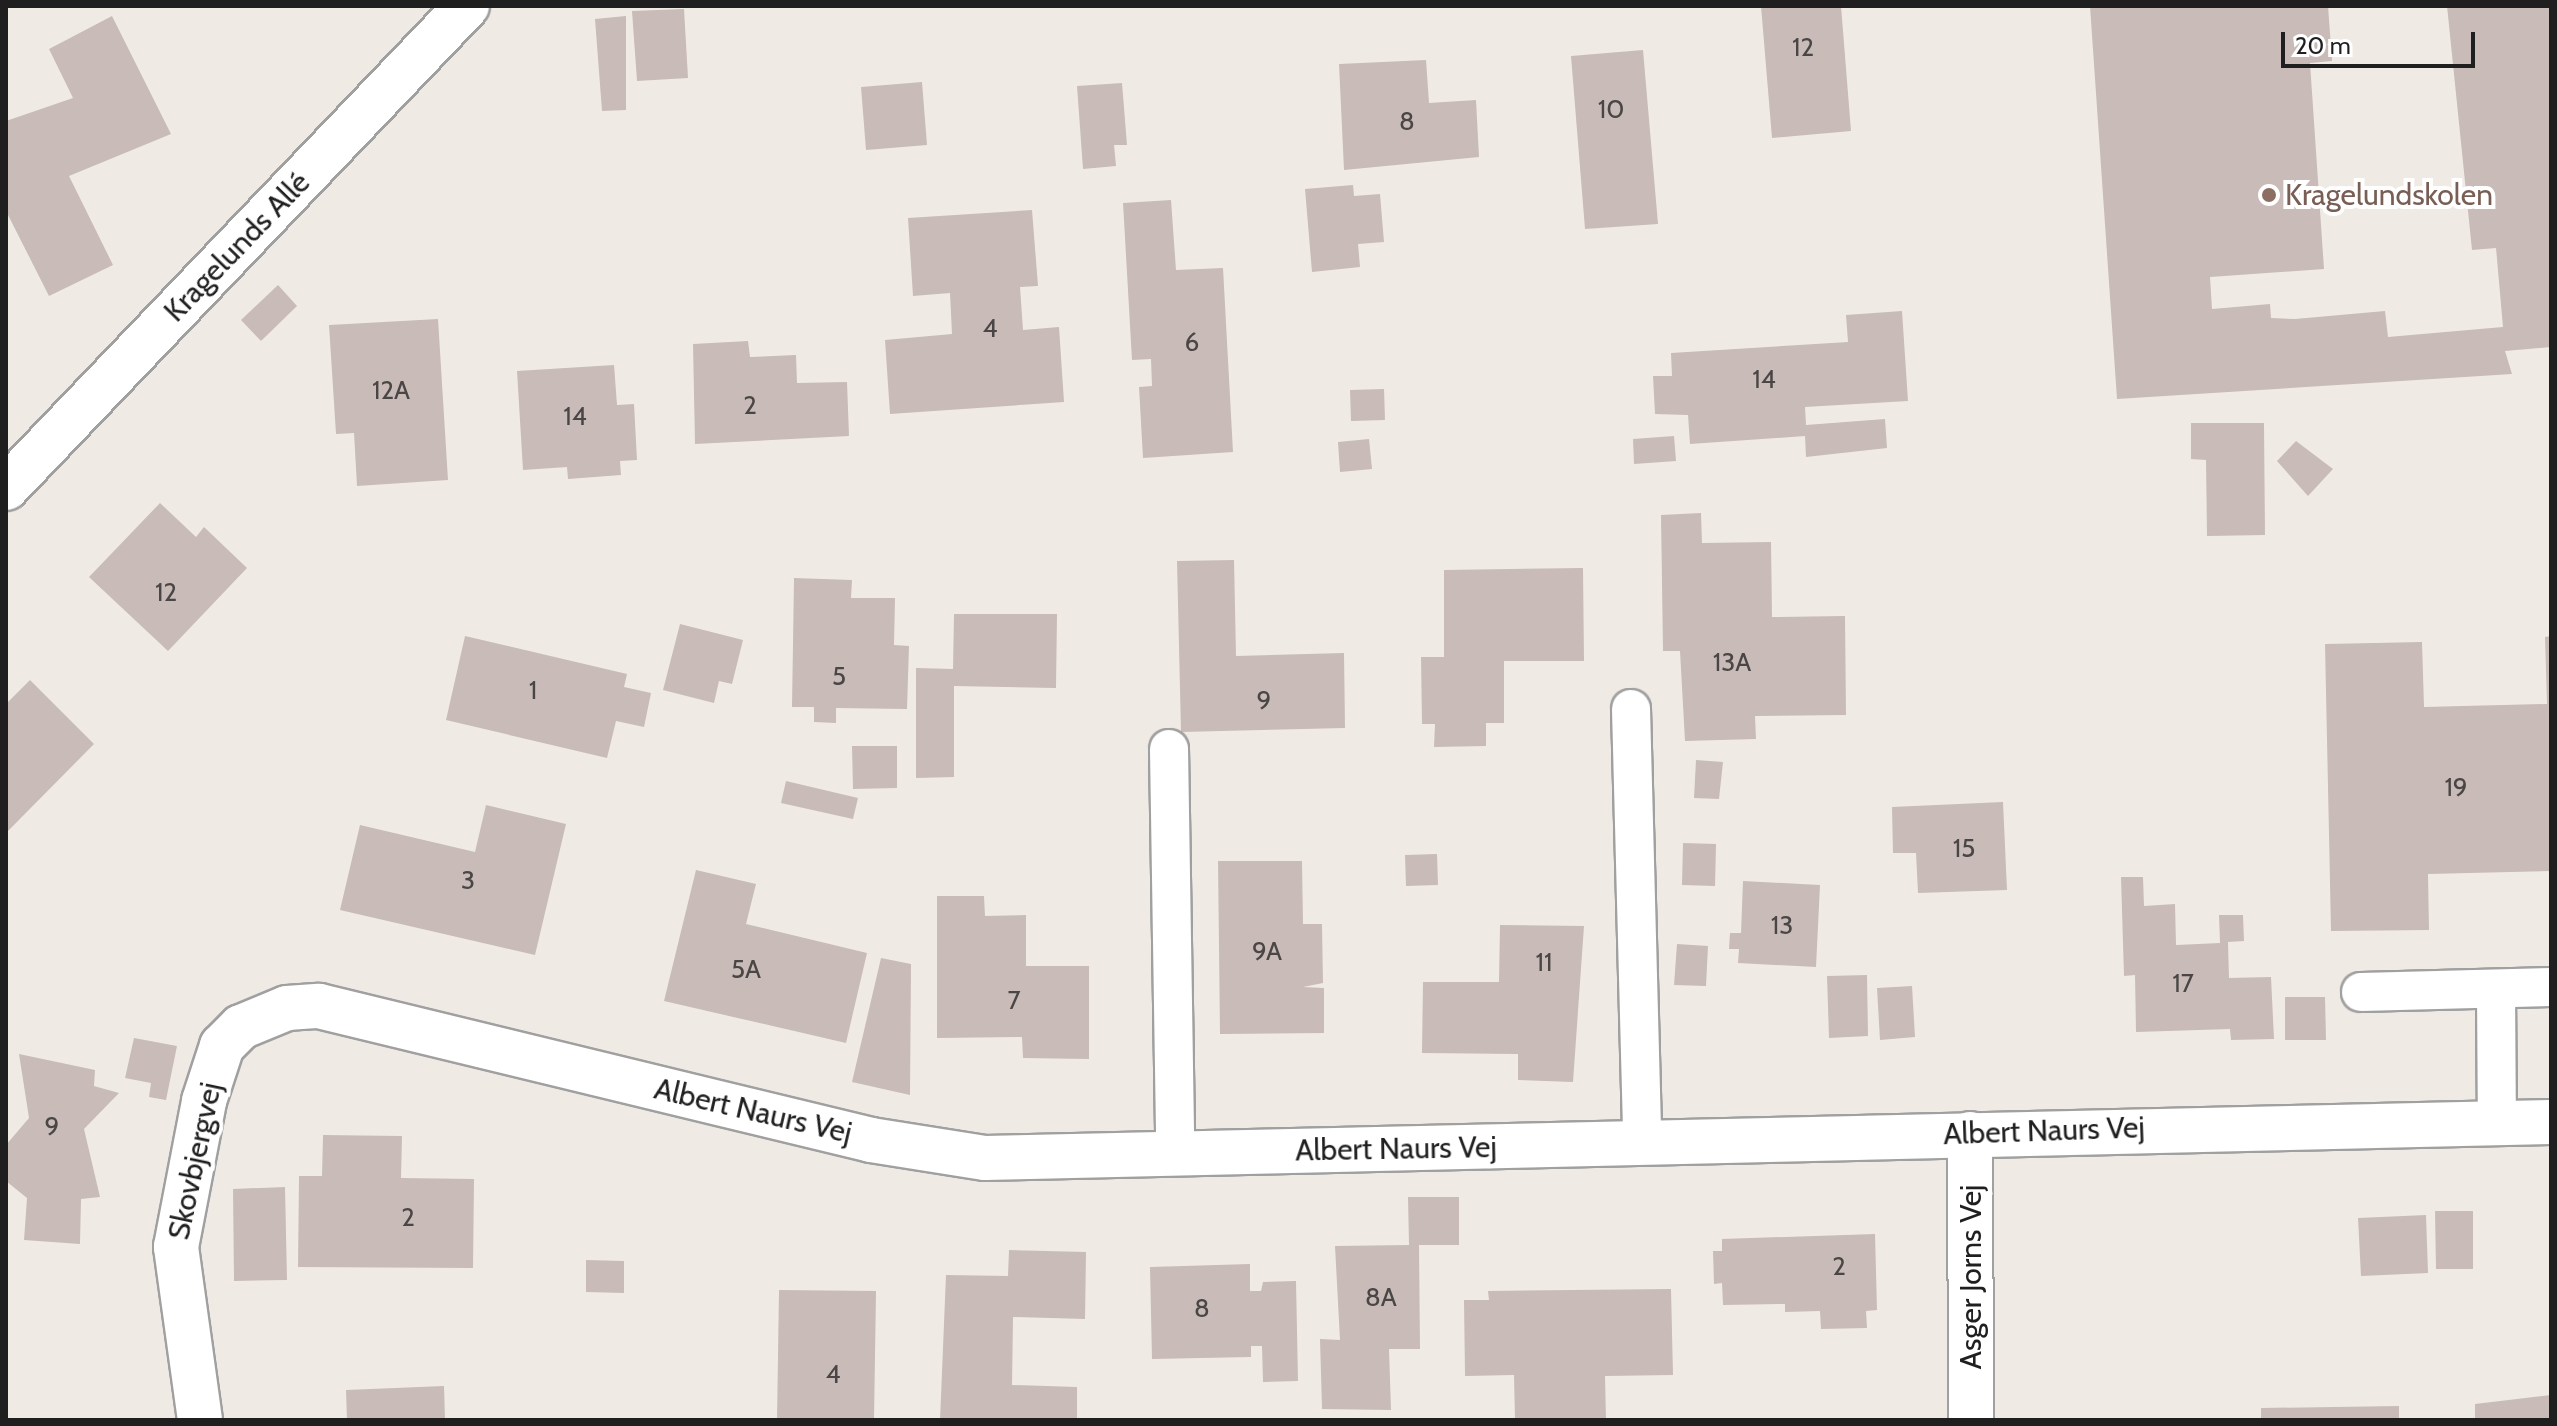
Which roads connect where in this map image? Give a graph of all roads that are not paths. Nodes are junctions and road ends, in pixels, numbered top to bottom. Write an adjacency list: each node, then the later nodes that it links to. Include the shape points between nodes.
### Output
1 (467, 6): 2 (street, Kragelunds Allé)
2 (6, 488)
3 (1631, 709): 12 (lane)
4 (1169, 749): 13 (lane)
5 (2551, 987): 6 (lane)
6 (2496, 991): 7 (lane); 10 (lane)
7 (2361, 992)
8 (260, 1017): 13 (street, Albert Naurs Vej, via 319,1006 871,1140 985,1158); 14 (street, Skovbjergvej, via 222,1046 176,1247)
9 (2551, 1122): 10 (street, Albert Naurs Vej)
10 (2497, 1123): 11 (street, Albert Naurs Vej)
11 (1970, 1134): 12 (street, Albert Naurs Vej); 15 (street, Asger Jorns Vej)
12 (1642, 1143): 13 (street, Albert Naurs Vej)
13 (1175, 1153)
14 (200, 1420)
15 (1971, 1420)

